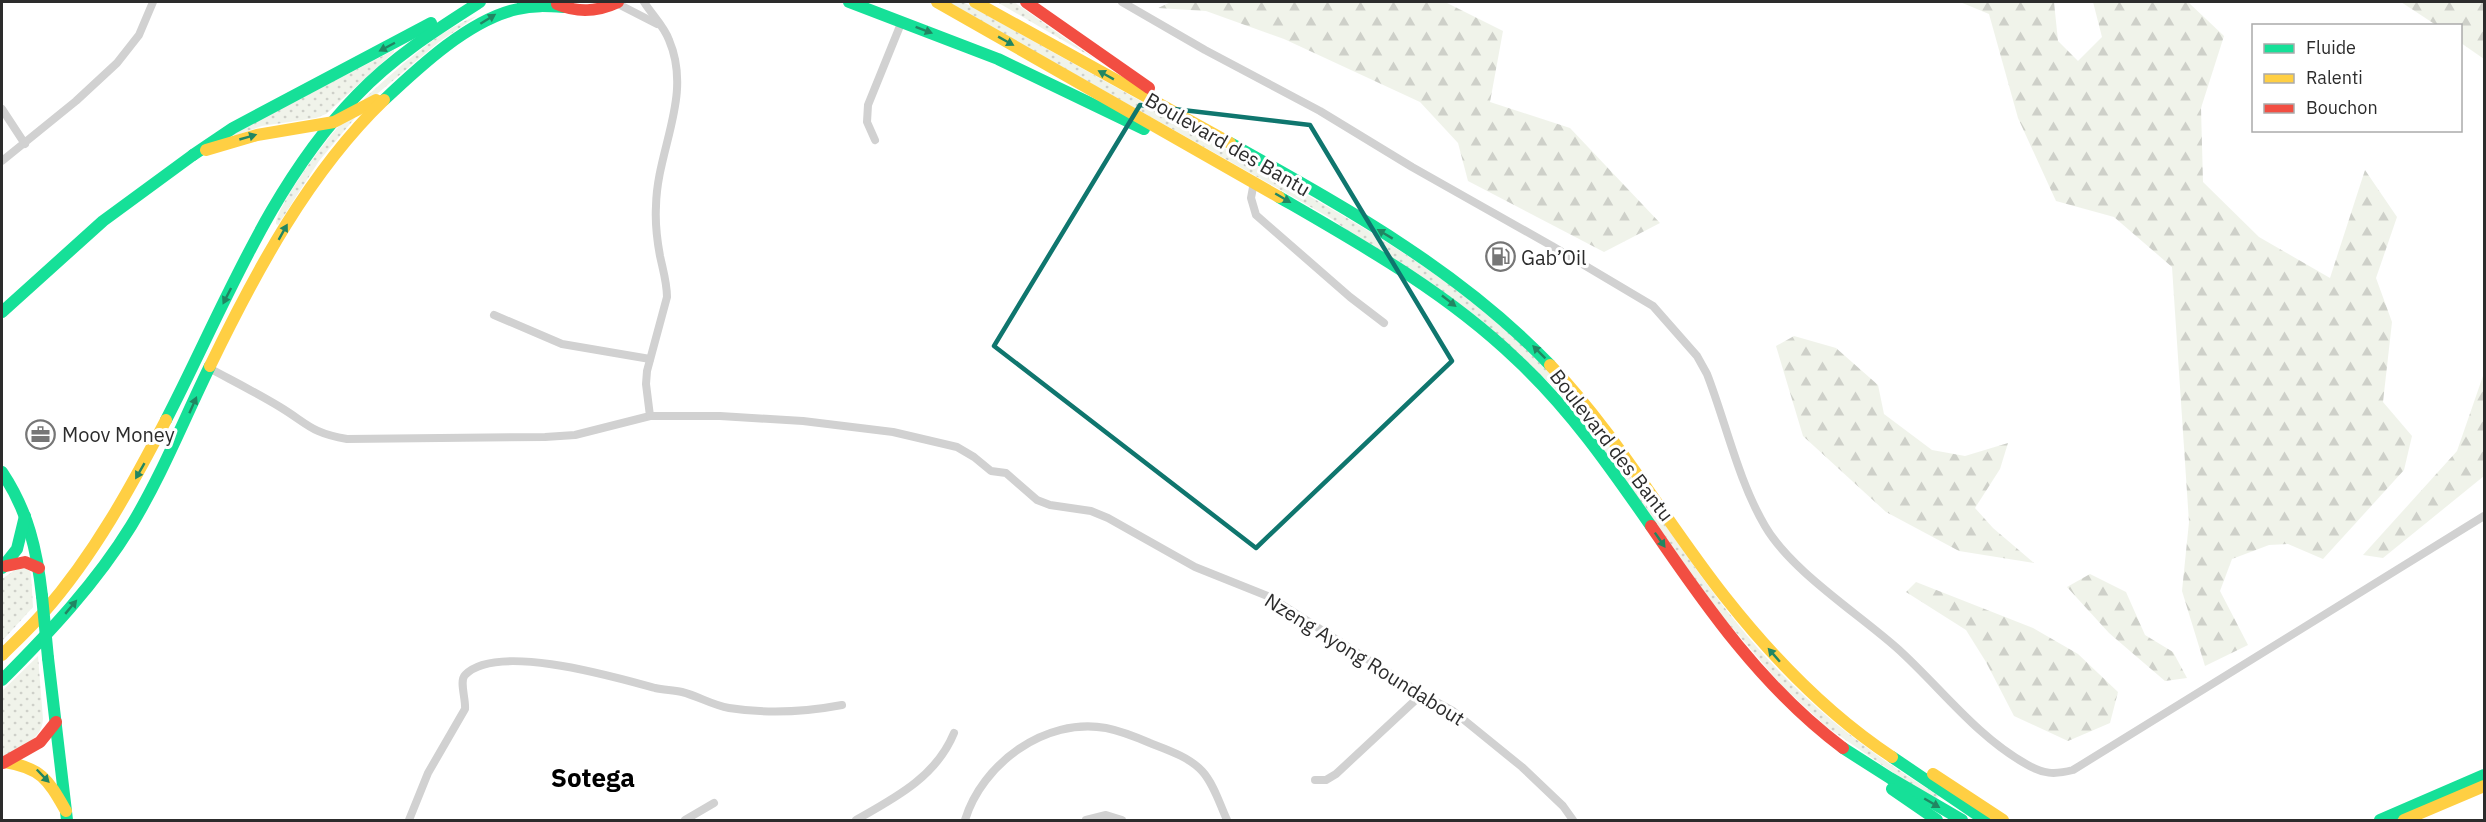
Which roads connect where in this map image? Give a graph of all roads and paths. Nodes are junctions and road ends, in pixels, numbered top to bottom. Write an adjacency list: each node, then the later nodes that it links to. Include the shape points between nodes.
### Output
1 (153, 2): 17 (street, via 131,48)
2 (478, 2): 15 (main road, via 400,55); 18 (main road, one-way to 18, via 266,110)
3 (617, 2): 10 (main road, via 594,11); 12 (street)
4 (644, 2): 12 (street)
5 (849, 2): 11 (main road)
6 (937, 2): 19 (main road, Boulevard des Bantu, one-way to 19)
7 (975, 2): 21 (main road, Boulevard des Bantu, one-way to 7)
8 (1026, 2): 21 (main road, via 1129,75)
9 (1122, 2): 31 (street, via 1300,100 1653,306 1697,356 1707,374 1757,510 1776,542 1897,649 1984,733 2024,763 2047,774 2073,771)
10 (559, 4): 13 (main road, one-way to 10, via 487,19 515,6 532,2)
11 (902, 21): 16 (street, via 868,105 867,122); 19 (main road, one-way to 19, via 998,59 1174,143)
12 (660, 25): 26 (street, via 672,47 679,79 656,204 667,297)
13 (440, 52): 15 (main road, via 420,62 369,105); 27 (main road, one-way to 13, via 288,223 324,167 379,104)
14 (2, 109): 17 (street)
15 (334, 122): 18 (main road, one-way to 15, via 257,135); 34 (main road, one-way to 34, via 303,159 269,217 143,467 113,518 67,584)
16 (875, 140)
17 (25, 144): 20 (street)
18 (193, 155): 23 (main road, via 103,221)
19 (1214, 158): 22 (main road, Boulevard des Bantu)
20 (2, 161)
21 (1272, 167): 36 (main road, Boulevard des Bantu, one-way to 21, via 1725,597 1582,399 1540,354 1440,268)
22 (1254, 182): 25 (street, via 1251,198 1256,215); 38 (main road, Boulevard des Bantu, one-way to 38, via 1434,289 1531,373 1601,456 1718,622)
23 (2, 312)
24 (494, 315): 26 (street, via 562,344)
25 (1384, 323)
26 (650, 359): 28 (street, via 646,384)
27 (209, 368): 28 (street, Nzeng Ayong Roundabout, via 280,407 309,428 347,439 575,435); 35 (main road, one-way to 27, via 61,620 115,550 148,495)
28 (650, 416): 37 (street, Nzeng Ayong Roundabout, via 802,421 943,442 974,457 991,471 1006,473 1037,500 1108,518 1195,567 1270,597)
29 (2, 472): 30 (main road, via 15,490)
30 (25, 516): 32 (main road, via 17,549); 33 (main road, via 35,540)
31 (2484, 516)
32 (4, 567): 33 (main road, via 25,562)
33 (39, 568): 40 (main road, bridge)
34 (2, 655)
35 (2, 680)
36 (1798, 682): 58 (main road, Boulevard des Bantu, via 1860,735); 59 (main road)
37 (1422, 693): 44 (street, via 1336,774 1326,780); 55 (street, Nzeng Ayong Roundabout, via 1453,711 1522,767)
38 (1782, 696): 56 (main road, via 1827,738); 57 (main road, Boulevard des Bantu, one-way to 57, via 1860,758)
39 (843, 705): 48 (street, via 764,712 726,708 628,679 512,660 489,663 464,675 465,709 428,773)
40 (56, 722): 42 (main road, via 40,741); 47 (main road)
41 (954, 733): 50 (street, via 940,760 904,793)
42 (3, 763): 47 (main road, one-way to 47, via 38,770 48,780)
43 (2484, 775): 60 (main road)
44 (1315, 780)
45 (2484, 786): 61 (main road)
46 (714, 803): 49 (street)
47 (66, 816)
48 (410, 820)
49 (685, 820)
50 (856, 820)
51 (964, 820): 54 (street, via 985,778 1027,743 1055,732 1106,728 1178,754 1202,771)
52 (1086, 820): 53 (street, via 1106,815)
53 (1122, 820)
54 (1227, 820)
55 (1574, 820)
56 (1937, 820)
57 (1962, 820)
58 (1984, 820)
59 (2003, 820)
60 (2380, 820)
61 (2404, 820)

